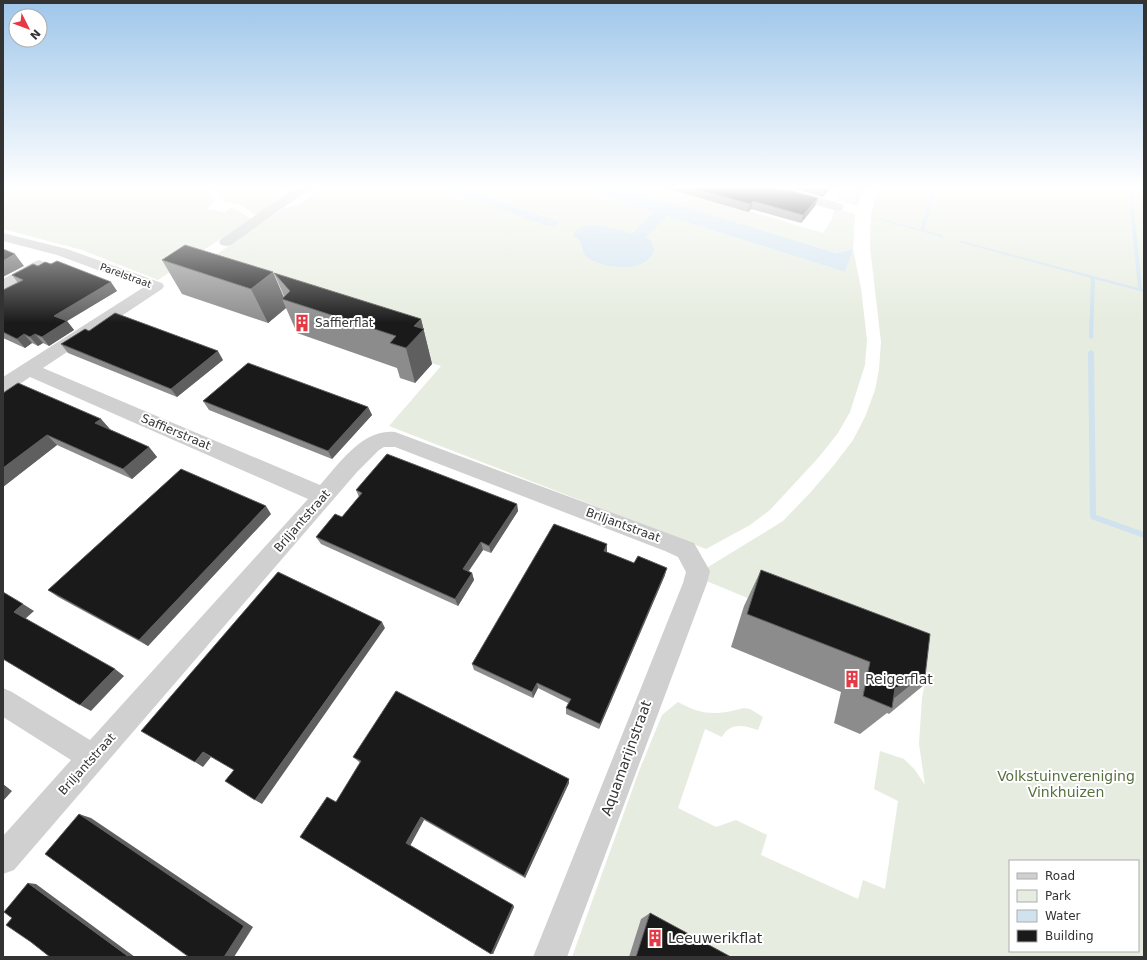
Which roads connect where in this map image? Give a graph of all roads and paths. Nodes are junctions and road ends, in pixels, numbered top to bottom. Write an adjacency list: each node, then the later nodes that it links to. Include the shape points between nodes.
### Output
1 (239, 233): 3 (street)
2 (3, 237): 4 (street, Parelstraat)
3 (226, 242)
4 (62, 252): 5 (street); 6 (street, Parelstraat, via 156,286)
5 (3, 285)
6 (28, 370): 7 (street); 8 (street, Saffierstraat)
7 (3, 386)
8 (323, 496): 9 (street, Briljantstraat, via 370,447 379,440 387,439 673,544 686,550); 11 (street, Briljantstraat)
9 (692, 560): 13 (street, Aquamarijnstraat, via 698,571 695,584 655,681)
10 (3, 701): 11 (street)
11 (93, 758): 12 (street, Briljantstraat)
12 (3, 859)
13 (550, 957)

